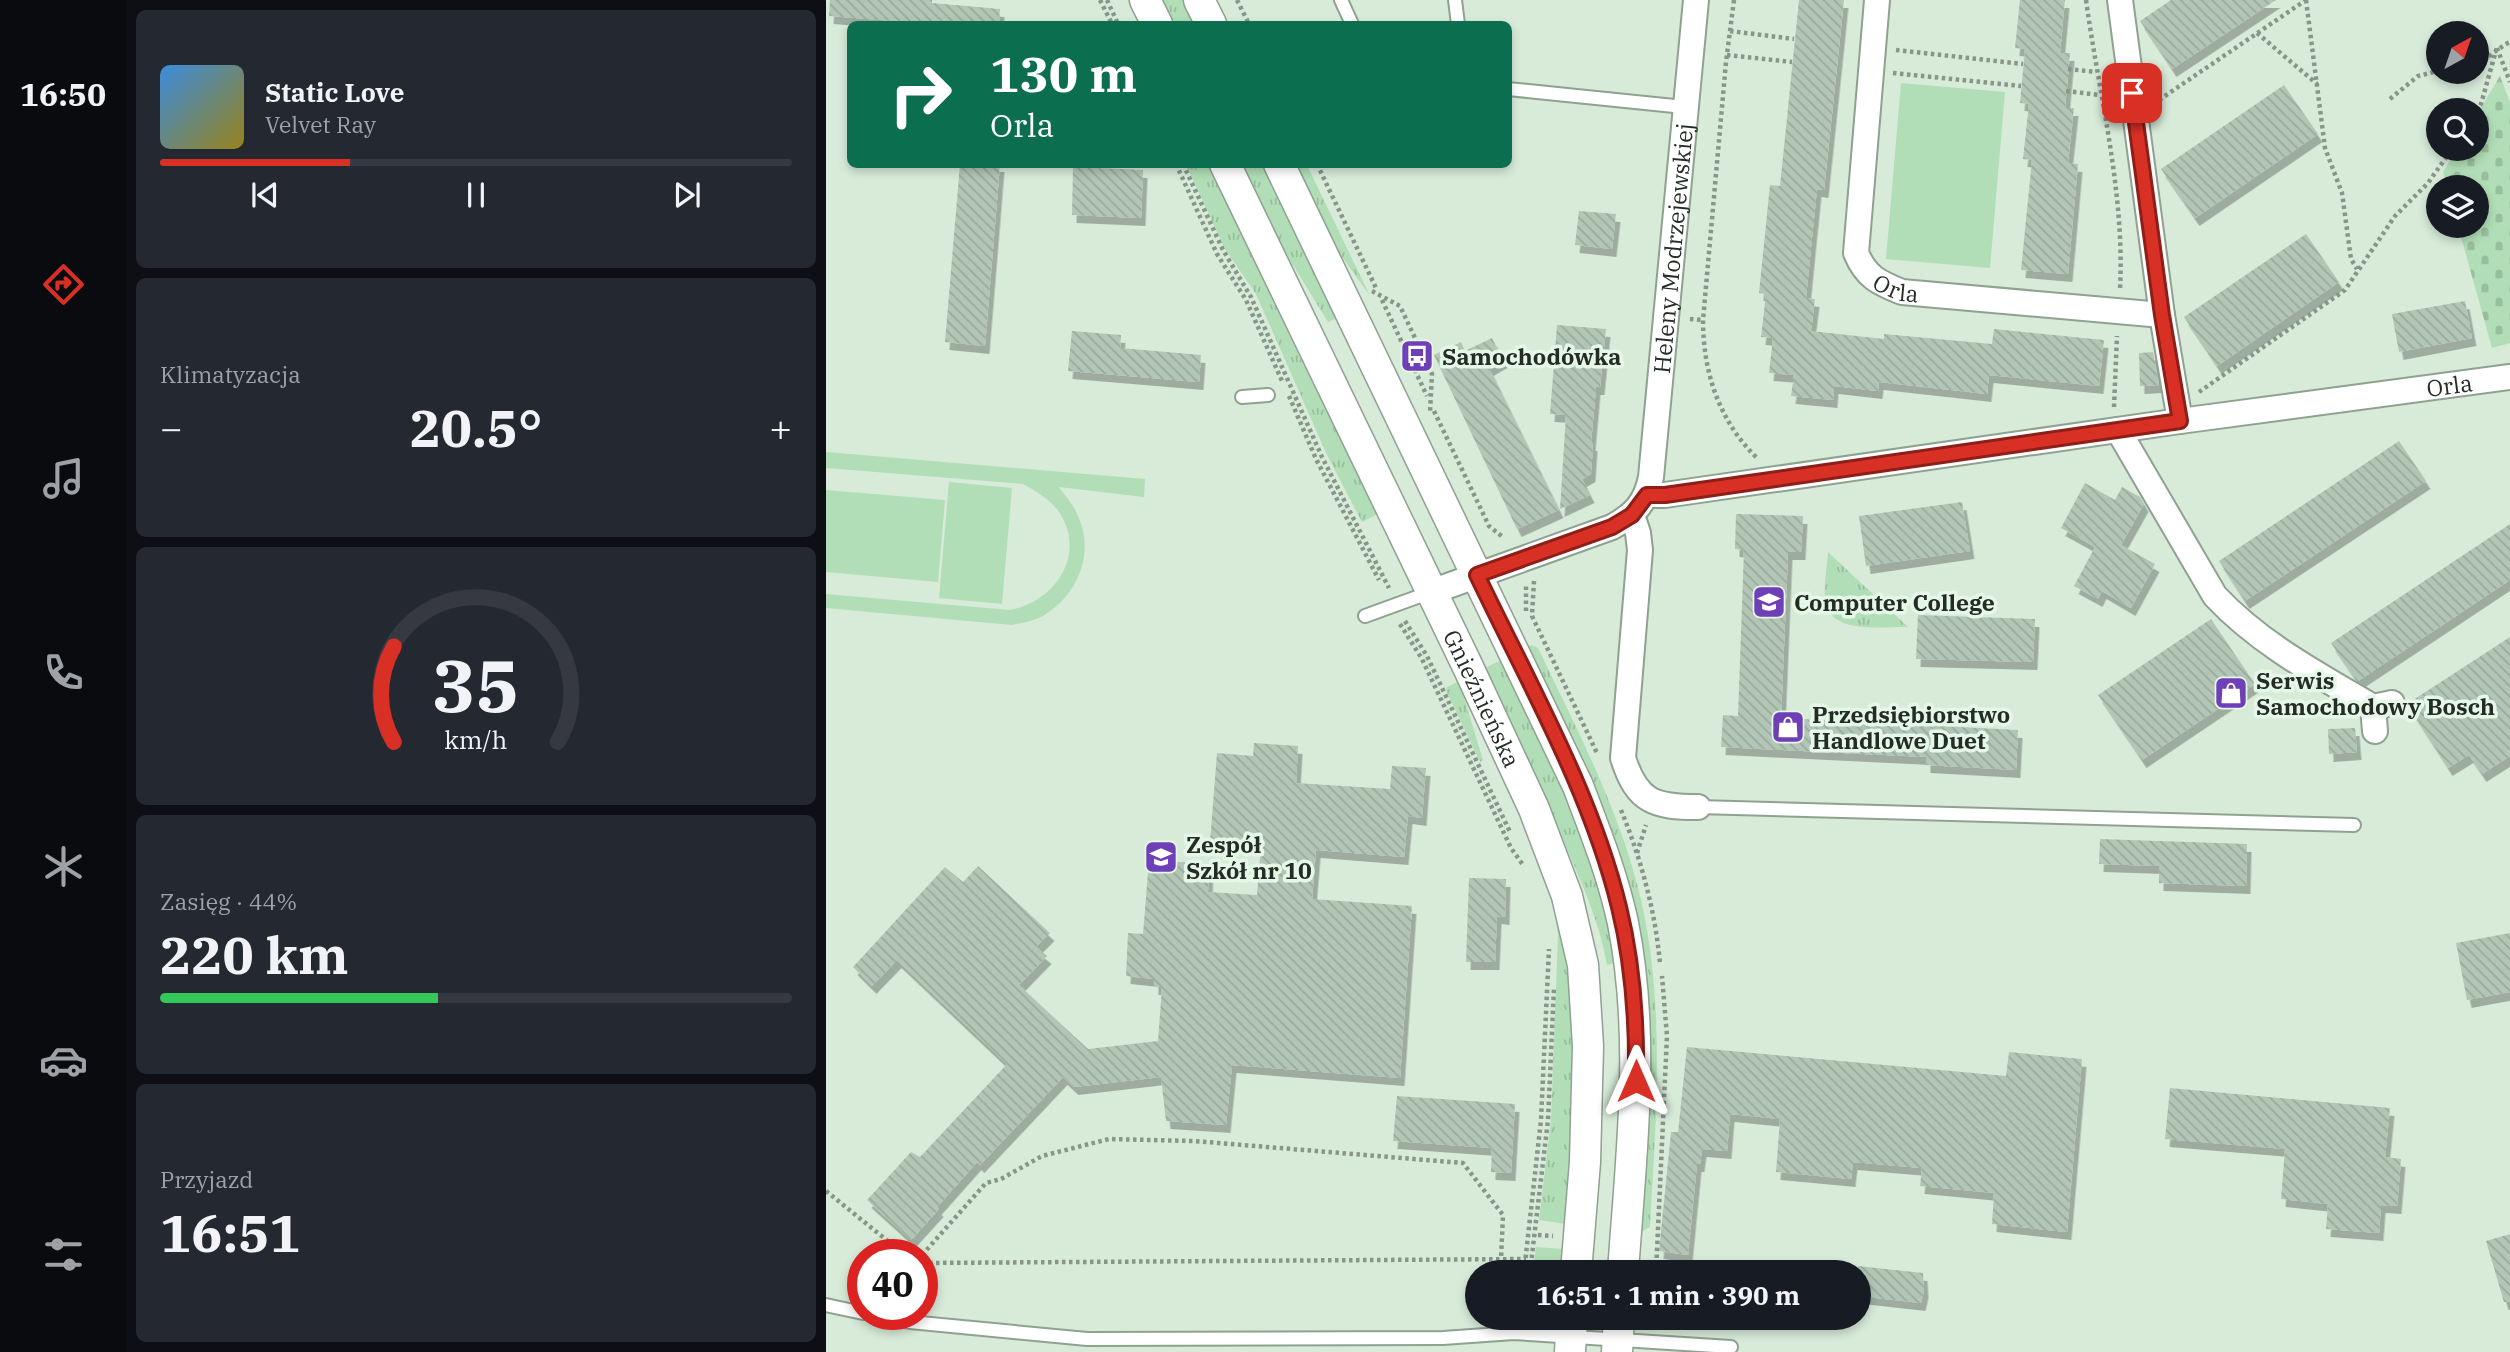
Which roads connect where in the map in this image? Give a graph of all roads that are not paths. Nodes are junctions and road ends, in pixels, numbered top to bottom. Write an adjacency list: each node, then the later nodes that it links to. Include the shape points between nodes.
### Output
1 (1146, 0): 8 (street)
2 (1199, 0): 9 (street)
3 (1340, 0): 10 (lane)
4 (1455, 0): 11 (lane)
5 (1696, 0): 13 (street, Heleny Modrzejewskiej)
6 (1877, 0): 16 (street, Orla, via 1856,253 1862,267 1879,283 1902,292)
7 (2120, 0): 16 (street)
8 (1156, 21)
9 (1210, 21)
10 (1350, 21)
11 (1458, 21)
12 (1512, 89): 13 (lane)
13 (1684, 107): 22 (street, Heleny Modrzejewskiej)
14 (1227, 168): 25 (street, Gnieźnieńska)
15 (1281, 168): 24 (street)
16 (2162, 315): 20 (street)
17 (2510, 377): 20 (street, Orla)
18 (1268, 395): 19 (lane)
19 (1242, 397)
20 (2178, 410): 21 (street, Orla)
21 (2116, 422): 22 (street, Orla); 27 (street, via 2215,596 2283,653)
22 (1647, 495): 23 (street)
23 (1632, 515): 24 (street, via 1612,527); 28 (street, via 1640,550 1623,758 1631,782 1654,803)
24 (1477, 575): 25 (street); 31 (street, via 1578,786 1623,923 1637,1058)
25 (1431, 592): 26 (lane); 30 (street, Gnieźnieńska, via 1534,808 1576,933 1586,999 1588,1058)
26 (1365, 616)
27 (2380, 714)
28 (1698, 807): 29 (lane)
29 (2354, 825)
30 (1577, 1260)
31 (1624, 1260)
32 (826, 1305): 33 (lane)
33 (847, 1310)
34 (938, 1325): 37 (lane, via 1087,1339)
35 (1571, 1336): 36 (lane); 37 (lane)
36 (1618, 1337): 38 (lane)
37 (1275, 1338): 39 (lane)
38 (1731, 1347)
39 (1274, 1352)

